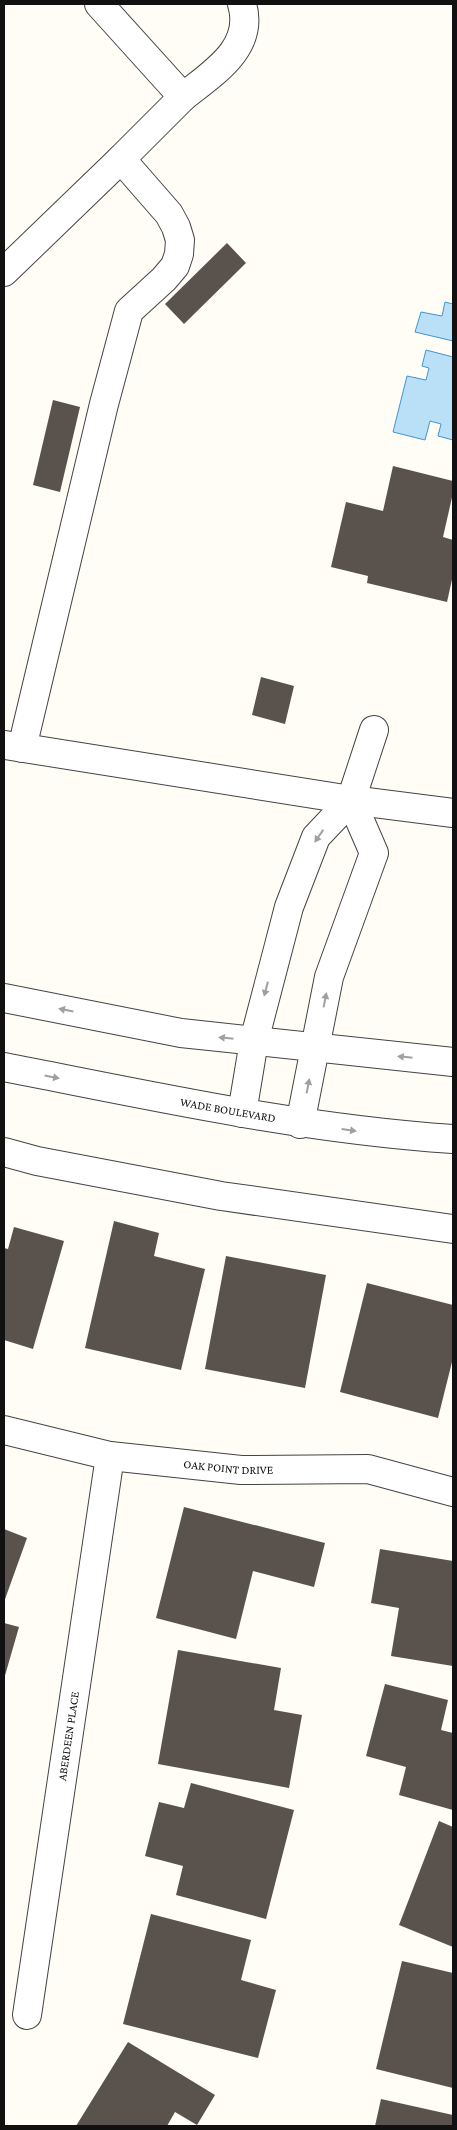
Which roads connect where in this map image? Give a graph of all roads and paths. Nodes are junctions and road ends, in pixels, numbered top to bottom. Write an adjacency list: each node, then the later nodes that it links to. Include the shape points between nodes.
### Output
1 (100, 4): 3 (street)
2 (242, 4): 3 (street, via 246,23 241,41 234,52)
3 (184, 97): 4 (street)
4 (121, 159): 5 (street); 7 (street, via 168,214 180,240 179,254 175,266 164,279 129,311)
5 (4, 272)
6 (374, 730): 8 (street)
7 (13, 746): 8 (street)
8 (351, 800): 9 (street); 11 (street, one-way to 11, via 316,837 289,908); 12 (street, one-way to 8, via 329,977 374,853)
9 (453, 813)
10 (4, 998): 11 (street, one-way to 10, via 181,1033)
11 (254, 1041): 12 (street); 15 (street)
12 (316, 1048): 13 (street, one-way to 12); 16 (street, one-way to 12)
13 (453, 1062)
14 (4, 1068): 15 (street, WADE BOULEVARD, one-way to 15)
15 (242, 1114): 16 (street, WADE BOULEVARD)
16 (300, 1124): 17 (street, WADE BOULEVARD, one-way to 17)
17 (453, 1140)
18 (4, 1152): 19 (street, via 37,1162 221,1196)
19 (453, 1229)
20 (4, 1430): 21 (street, OAK POINT DRIVE)
21 (110, 1456): 22 (street, OAK POINT DRIVE, via 241,1470 368,1469); 23 (street, ABERDEEN PLACE)
22 (453, 1492)
23 (27, 2015)

